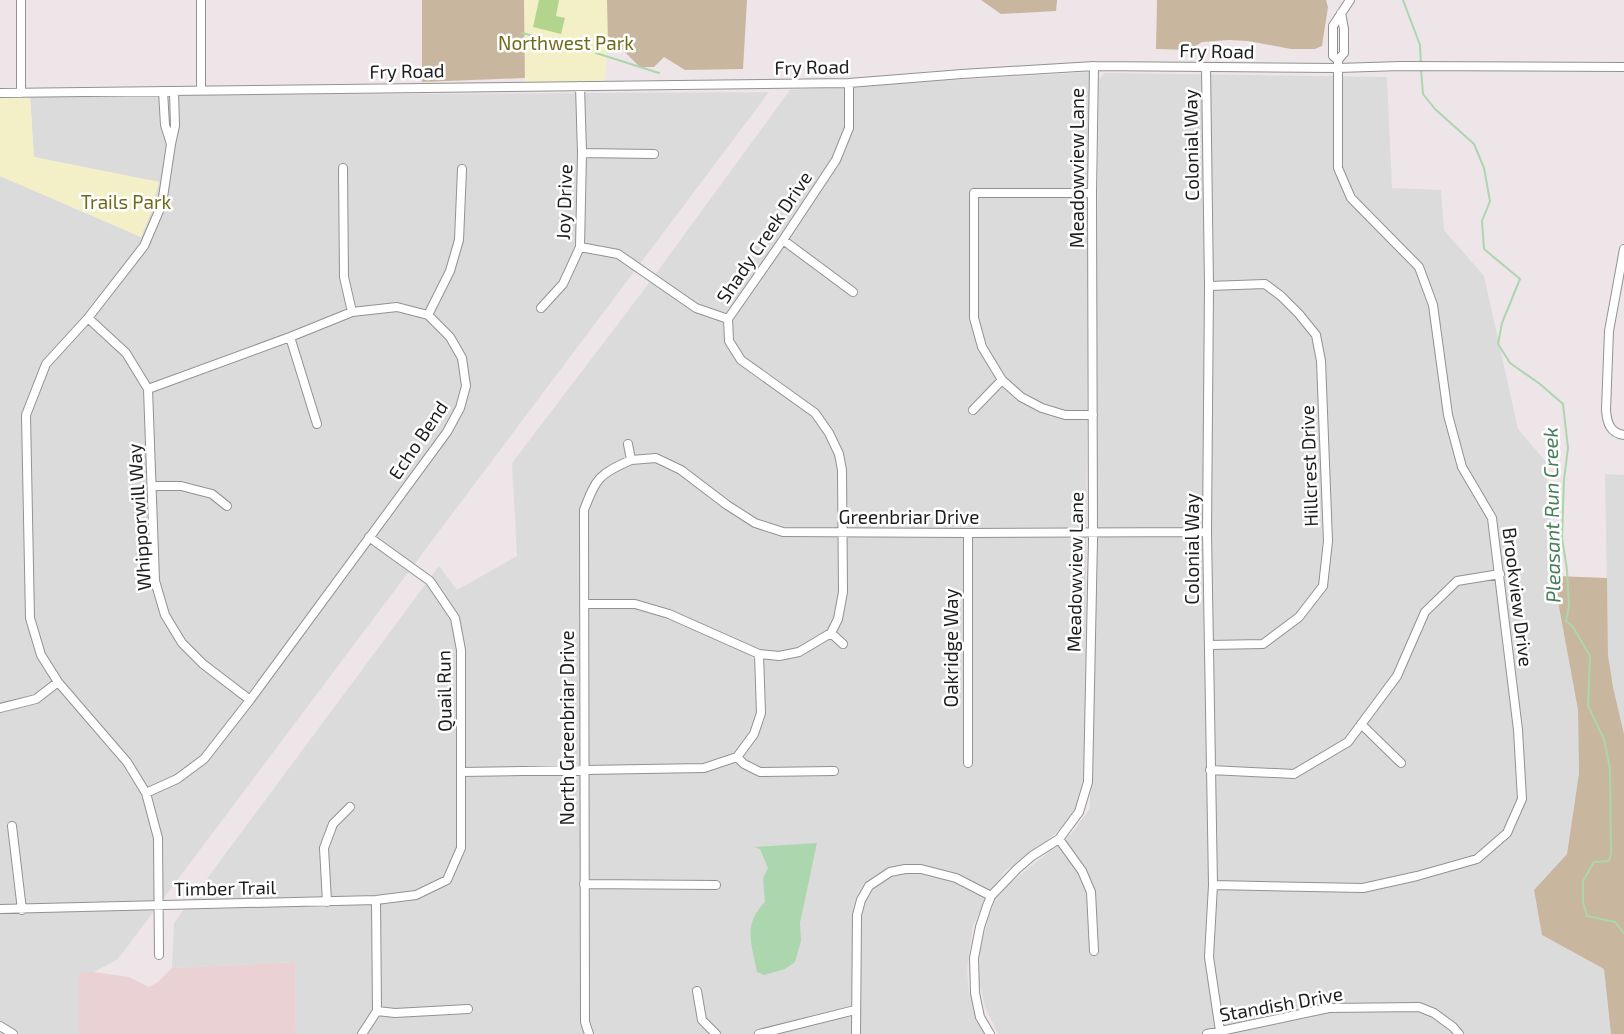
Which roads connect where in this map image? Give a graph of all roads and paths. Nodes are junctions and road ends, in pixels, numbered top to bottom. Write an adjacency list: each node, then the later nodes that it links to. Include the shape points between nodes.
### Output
1 (21, 0): 14 (street)
2 (201, 0): 10 (street)
3 (1350, 0): 4 (street, Brookview Drive, via 1341,13 1344,53)
4 (1338, 64): 6 (street, Fry Road); 7 (street, Fry Road); 48 (street, Brookview Drive, via 1338,168 1350,198 1419,267 1433,304 1448,415 1462,467 1492,518)
5 (1094, 66): 6 (street, Fry Road); 8 (street, Fry Road); 20 (street, Meadowview Lane)
6 (1206, 67): 25 (street, Colonial Way)
7 (1624, 67)
8 (849, 83): 9 (street, Fry Road); 21 (street, Shady Creek Drive, via 850,128 836,160)
9 (580, 86): 10 (street, Fry Road); 16 (street, Joy Drive)
10 (201, 90): 12 (street, Fry Road)
11 (163, 91): 12 (street, Fry Road); 14 (street, Fry Road); 15 (street, via 164,125)
12 (174, 91): 15 (street, via 175,126)
13 (0, 93): 14 (street, Fry Road)
14 (21, 93)
15 (170, 144): 30 (street, via 162,204 144,246)
16 (582, 153): 17 (street); 22 (street, Joy Drive)
17 (654, 154)
18 (343, 168): 28 (street, via 344,277)
19 (462, 168): 29 (street, via 459,240 450,271)
20 (1092, 193): 33 (street, via 974,193 974,318 982,347); 36 (street, Meadowview Lane)
21 (783, 240): 26 (street); 31 (street, Shady Creek Drive)
22 (580, 247): 27 (street, Joy Drive, via 563,284); 31 (street, via 618,254 696,308)
23 (1624, 249): 24 (street)
24 (1622, 271): 38 (street, via 1612,309 1608,345 1607,420 1614,432)
25 (1209, 286): 44 (street, Colonial Way); 52 (street, Hillcrest Drive, via 1265,284 1282,296 1316,335 1321,361 1328,541 1323,586 1299,617 1263,644)
26 (853, 292)
27 (541, 308)
28 (352, 312): 29 (street, via 397,307); 32 (street)
29 (428, 315): 47 (street, Echo Bend, via 450,338 462,358 466,386 460,408 447,432)
30 (88, 318): 34 (street, Whipporwill Way, via 126,353); 54 (street, via 46,364 26,415 30,618 42,655)
31 (728, 319): 45 (street, Shady Creek Drive, via 729,341 741,360 815,413 829,433 842,470)
32 (290, 338): 34 (street); 37 (street)
33 (1002, 380): 35 (street); 36 (street, via 1021,397 1042,408 1065,415)
34 (148, 389): 41 (street, Whipporwill Way)
35 (973, 410)
36 (1093, 415): 43 (street, Meadowview Lane)
37 (317, 424)
38 (1624, 435)
39 (628, 444): 40 (street)
40 (631, 460): 45 (street, Greenbriar Drive, via 656,458 681,470 755,523 783,532); 49 (street, North Greenbriar Drive, via 609,470 594,485 584,510)
41 (152, 486): 42 (street, via 181,486 212,494); 55 (street, Whipporwill Way, via 156,581 165,615 182,643 203,664)
42 (226, 506)
43 (1093, 532): 44 (street, Greenbriar Drive); 46 (street, Greenbriar Drive); 68 (street, Meadowview Lane, via 1088,782 1079,812)
44 (1207, 532): 52 (street, Colonial Way)
45 (843, 533): 46 (street, Greenbriar Drive); 50 (street, Shady Creek Drive, via 843,592 838,619)
46 (968, 533): 59 (street, Oakridge Way)
47 (369, 537): 55 (street, Echo Bend); 64 (street, Quail Run, via 430,581 455,618 461,650)
48 (1500, 574): 57 (street, via 1457,581 1425,612 1397,676); 72 (street, Brookview Drive, via 1518,730 1522,799 1507,833 1477,859 1363,888)
49 (584, 604): 53 (street, via 644,606); 61 (street, North Greenbriar Drive)
50 (831, 633): 51 (street); 53 (street, via 799,652 779,656)
51 (843, 644)
52 (1209, 645): 62 (street, Colonial Way)
53 (759, 654): 58 (street, via 761,713 754,734)
54 (58, 682): 56 (street, via 36,699); 65 (street, via 127,762)
55 (250, 700): 65 (street, Echo Bend, via 204,759 177,780)
56 (0, 708)
57 (1361, 724): 60 (street); 62 (street, via 1348,742 1294,774)
58 (737, 757): 61 (street, via 704,768); 63 (street, via 760,772)
59 (968, 763)
60 (1401, 763)
61 (583, 769): 64 (street); 70 (street, North Greenbriar Drive)
62 (1210, 770): 72 (street, Colonial Way)
63 (834, 771)
64 (461, 772): 69 (street, Quail Run, via 461,848)
65 (146, 793): 76 (street, via 158,838)
66 (350, 807): 75 (street, via 333,824 324,848)
67 (12, 826): 78 (street)
68 (1059, 839): 73 (street, Meadowview Lane, via 1022,865); 79 (street, via 1082,872 1091,892)
69 (447, 880): 74 (street, Timber Trail, via 416,895)
70 (584, 884): 71 (street); 89 (street, North Greenbriar Drive, via 585,1022)
71 (716, 885)
72 (1212, 885): 86 (street, Colonial Way, via 1209,957)
73 (991, 896): 83 (street, via 956,878 921,869 890,872 869,886 857,915); 93 (street, Meadowview Lane, via 974,958 975,993 980,1017)
74 (376, 900): 75 (street, Timber Trail); 84 (street)
75 (327, 902): 76 (street, Timber Trail)
76 (159, 906): 78 (street, Timber Trail); 80 (street)
77 (0, 909): 78 (street, Timber Trail)
78 (22, 910)
79 (1094, 951)
80 (159, 955)
81 (697, 991): 90 (street, via 702,1020)
82 (468, 1008): 84 (street)
83 (855, 1010): 91 (street); 92 (street)
84 (378, 1012): 88 (street)
85 (0, 1026): 87 (street)
86 (1220, 1031): 94 (street, Standish Drive); 95 (street, Standish Drive, via 1329,1008 1420,1008 1434,1013)
87 (13, 1034)
88 (362, 1034)
89 (589, 1034)
90 (716, 1034)
91 (759, 1034)
92 (856, 1034)
93 (990, 1034)
94 (1207, 1034)
95 (1459, 1034)

